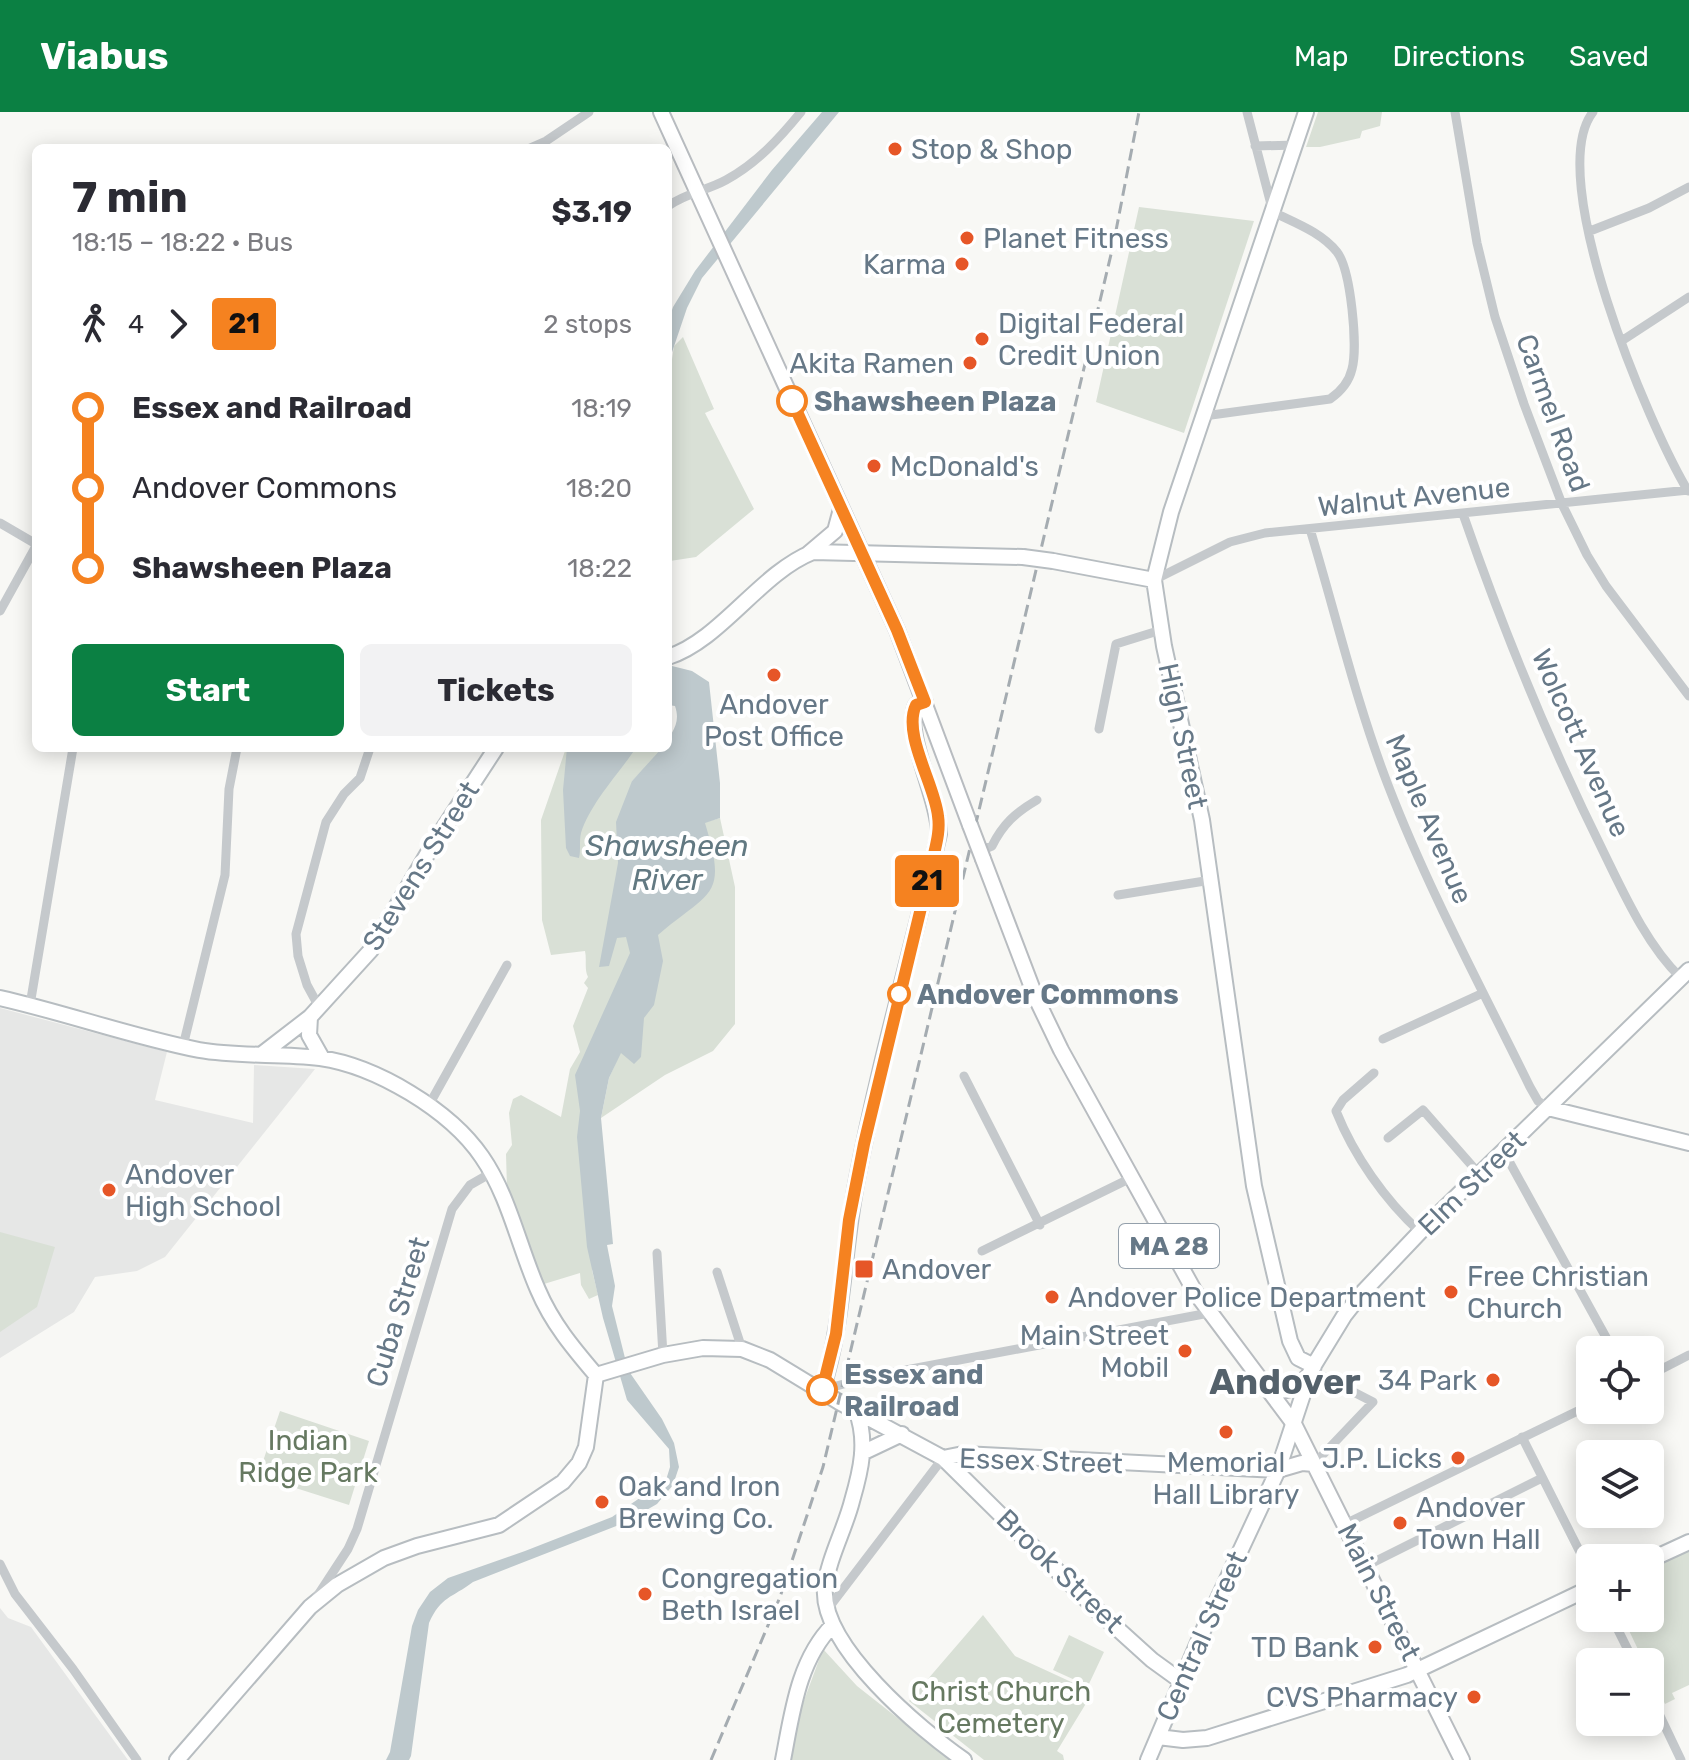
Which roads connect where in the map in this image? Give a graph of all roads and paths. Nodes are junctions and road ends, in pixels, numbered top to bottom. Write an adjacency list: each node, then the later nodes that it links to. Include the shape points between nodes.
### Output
1 (589, 112): 8 (street)
2 (661, 112): 14 (main road, MA 28)
3 (801, 112): 14 (street, via 756,161)
4 (1247, 112): 12 (street)
5 (1306, 112): 11 (main road, High Street)
6 (1455, 112): 22 (street, Carmel Road, via 1495,317)
7 (1593, 112): 17 (street, via 1584,130 1579,169)
8 (552, 137): 9 (street); 10 (street)
9 (538, 144)
10 (554, 144)
11 (1296, 145): 12 (street); 16 (main road, High Street)
12 (1255, 146): 16 (street)
13 (1689, 187): 17 (street)
14 (697, 190): 15 (street); 23 (main road, MA 28)
15 (672, 204)
16 (1273, 212): 20 (main road, High Street); 20 (street, via 1327,242 1345,267 1352,370 1330,399)
17 (1590, 231): 19 (street)
18 (1689, 297): 19 (street)
19 (1623, 340): 21 (street, via 1661,439)
20 (1204, 416): 31 (main road, High Street)
21 (1689, 490): 22 (street, Walnut Avenue)
22 (1562, 504): 24 (street, Walnut Avenue); 35 (street, Carmel Road, via 1606,586)
23 (841, 508): 29 (main road, via 835,531); 30 (main road, MA 28)
24 (1463, 514): 26 (street, Walnut Avenue); 47 (street, Wolcott Avenue, via 1560,760 1622,889 1655,945)
25 (0, 523): 27 (street)
26 (1310, 529): 31 (street, Walnut Avenue, via 1247,536); 48 (street, Maple Avenue, via 1381,765 1420,862)
27 (32, 543)
28 (32, 552): 32 (street)
29 (809, 553): 30 (main road); 34 (main road, via 688,651)
30 (862, 555): 31 (main road, bridge, via 1023,557); 36 (main road, MA 28)
31 (1154, 580): 33 (main road, High Street)
32 (0, 611)
33 (1161, 630): 37 (street, via 1116,644); 44 (main road, High Street)
34 (672, 656)
35 (1689, 696)
36 (925, 702): 43 (main road, MA 28, bridge); 80 (main road, via 916,705 913,719 939,834 864,1144 836,1334)
37 (1099, 729)
38 (72, 752): 50 (street)
39 (236, 752): 53 (street, via 225,875)
40 (369, 752): 51 (street, via 360,778 326,822 296,934)
41 (493, 752): 51 (main road, Stevens Street, via 371,950)
42 (1037, 800): 43 (street, via 1014,813)
43 (982, 855): 65 (main road, MA 28, via 1049,1026)
44 (1211, 880): 45 (street); 77 (main road, High Street, via 1260,1215 1290,1341)
45 (1118, 895)
46 (507, 965): 58 (street)
47 (1685, 974): 59 (main road, Elm Street)
48 (1483, 993): 52 (street); 59 (street, Maple Avenue, via 1530,1087)
49 (0, 998): 50 (main road)
50 (30, 1005): 53 (main road)
51 (315, 1012): 54 (main road, Stevens Street); 55 (main road, via 309,1035)
52 (1383, 1039)
53 (183, 1046): 54 (main road)
54 (262, 1054): 55 (main road)
55 (322, 1058): 58 (main road, via 393,1084)
56 (1374, 1073): 67 (street, via 1336,1111 1383,1190)
57 (964, 1076): 66 (street)
58 (429, 1105): 63 (main road, via 470,1142)
59 (1548, 1108): 61 (main road); 62 (main road, Elm Street)
60 (1388, 1138): 64 (street, via 1423,1110)
61 (1689, 1143)
62 (1504, 1152): 64 (main road, Elm Street); 72 (street)
63 (491, 1173): 78 (main road, via 547,1310 561,1333); 98 (street, Cuba Street, via 470,1185 452,1209 357,1529)
64 (1481, 1176): 67 (main road, Elm Street)
65 (1131, 1178): 66 (street); 71 (main road, MA 28)
66 (1040, 1225): 68 (street)
67 (1420, 1232): 77 (main road, Elm Street, via 1353,1305)
68 (982, 1251)
69 (657, 1253): 74 (street)
70 (717, 1272): 73 (street)
71 (1209, 1313): 79 (main road, MA 28); 80 (street)
72 (1605, 1336)
73 (742, 1349): 74 (main road, Essex Street); 80 (main road, Essex Street)
74 (663, 1355): 78 (main road, Essex Street)
75 (1689, 1355): 76 (street)
76 (1664, 1368)
77 (1311, 1371): 79 (main road, via 1290,1392); 83 (main road, Elm Street); 88 (street, via 1373,1402)
78 (603, 1373): 98 (main road, via 586,1447 563,1482 499,1525 384,1558)
79 (1265, 1386): 83 (main road, MA 28)
80 (822, 1390): 81 (main road, Essex Street)
81 (856, 1410): 84 (main road, Essex Street); 86 (main road)
82 (1576, 1412): 85 (street)
83 (1294, 1424): 88 (main road, Main Street / MA 28); 89 (main road, Central Street)
84 (902, 1434): 86 (main road); 87 (main road, Essex Street)
85 (1522, 1437): 90 (street); 91 (street)
86 (862, 1453): 99 (main road, via 850,1511 826,1580)
87 (943, 1458): 89 (main road, Essex Street, via 963,1454); 99 (street); 102 (main road, Brook Street, via 1100,1613)
88 (1314, 1464): 89 (main road, Essex Street); 91 (main road, Main Street / MA 28)
89 (1278, 1470): 102 (main road, Central Street)
90 (1542, 1478): 93 (street); 96 (street)
91 (1345, 1524): 96 (main road, Main Street / MA 28)
92 (1689, 1542): 94 (main road)
93 (1576, 1545)
94 (1664, 1554)
95 (0, 1564): 105 (street, via 15,1594)
96 (1366, 1566): 101 (main road, Main Street / MA 28)
97 (1576, 1595): 101 (main road)
98 (310, 1607): 106 (main road)
99 (827, 1610): 100 (main road)
100 (833, 1625): 107 (main road, via 804,1672); 108 (main road, via 870,1677)
101 (1418, 1670): 104 (main road, via 1207,1738); 110 (main road, Main Street / MA 28)
102 (1181, 1681): 104 (main road, Central Street)
103 (1664, 1724): 111 (street)
104 (1158, 1737): 109 (main road, Central Street)
105 (137, 1760)
106 (177, 1760)
107 (783, 1760)
108 (964, 1760)
109 (1148, 1760)
110 (1462, 1760)
111 (1681, 1760)

